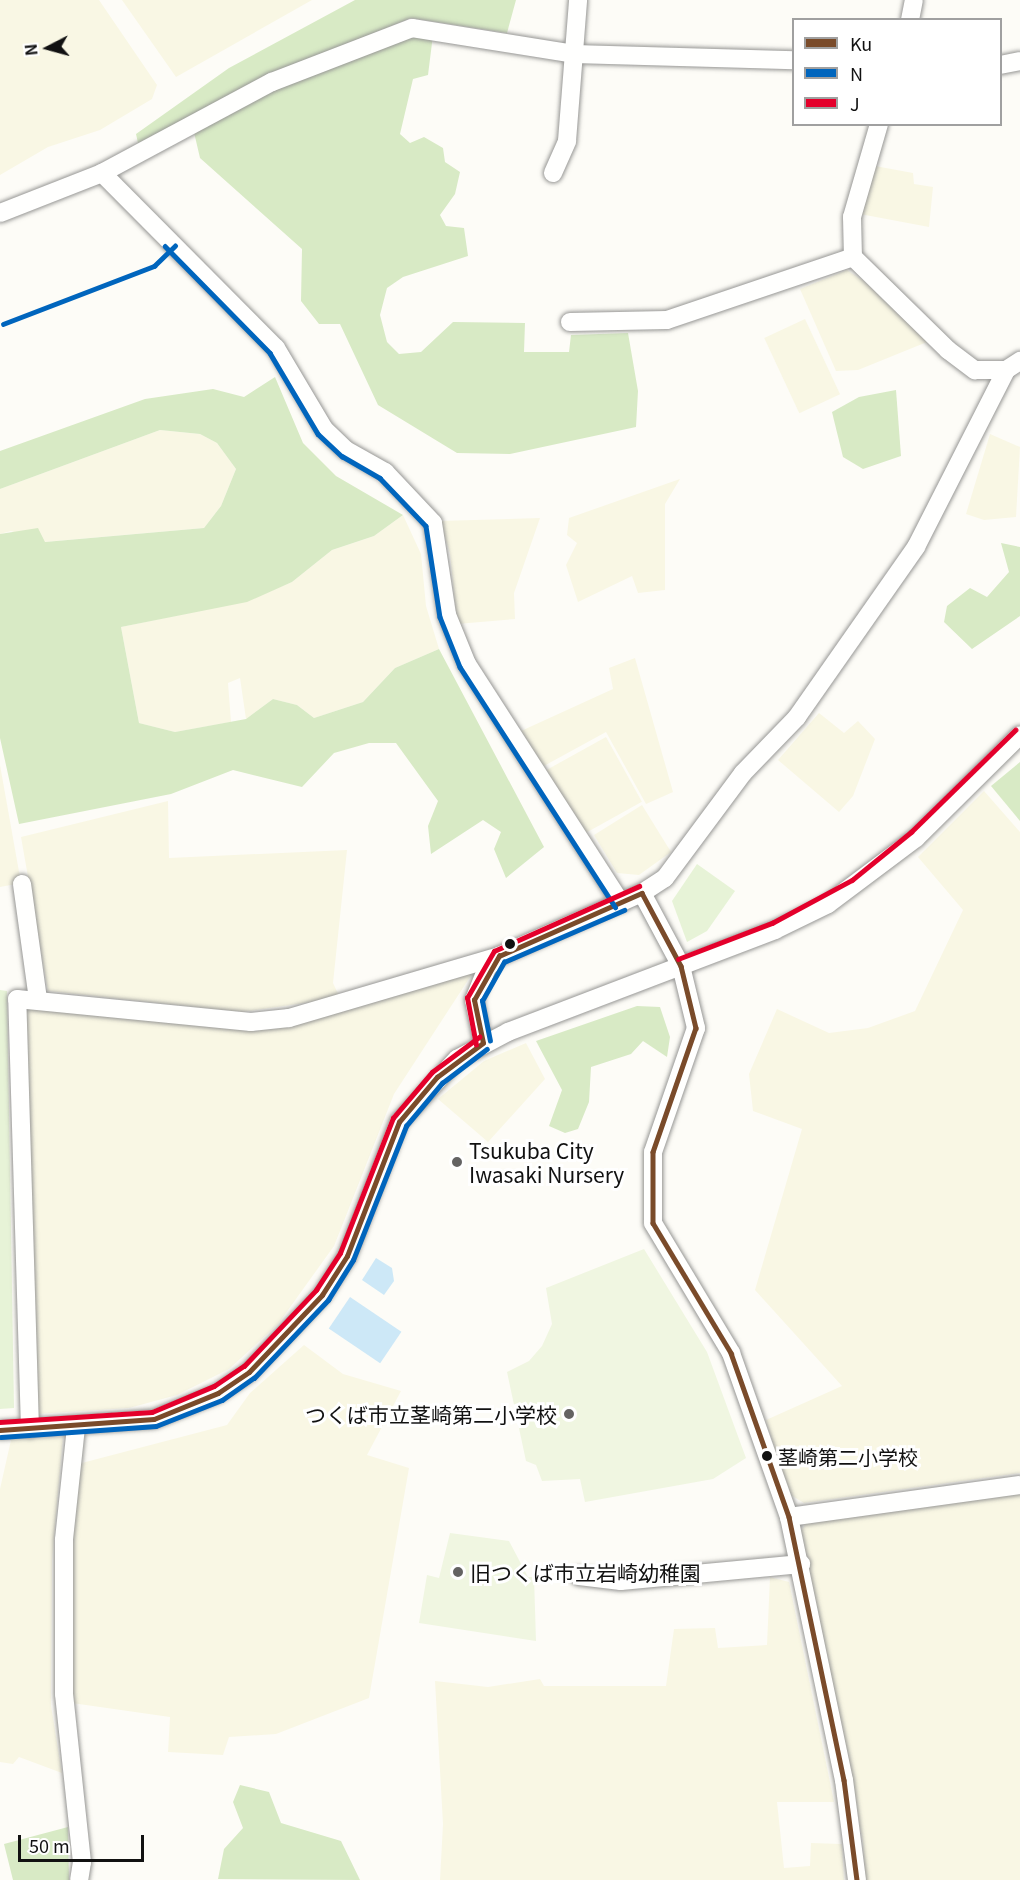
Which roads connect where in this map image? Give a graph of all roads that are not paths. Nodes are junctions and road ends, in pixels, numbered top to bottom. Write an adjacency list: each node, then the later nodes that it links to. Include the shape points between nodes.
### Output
1 (578, 0): 4 (street)
2 (914, 0): 3 (street)
3 (910, 18)
4 (574, 54): 5 (street); 9 (street, via 429,26 393,32 211,110); 10 (street, via 567,141)
5 (792, 60)
6 (1020, 61): 7 (street)
7 (1002, 65)
8 (878, 126): 12 (street, via 852,217)
9 (102, 173): 11 (street); 18 (street, via 276,348 324,429 346,450 385,472 433,523 447,615 467,664)
10 (553, 173)
11 (0, 213)
12 (853, 257): 13 (street, via 667,320); 14 (street, via 948,350 975,370)
13 (570, 322)
14 (1013, 366): 17 (street, via 936,513 843,657 717,806 665,878)
15 (1020, 735): 20 (street, via 916,838 856,886 775,930)
16 (22, 884): 21 (street)
17 (642, 894): 18 (street); 20 (street)
18 (621, 903): 19 (street)
19 (499, 956): 21 (street, via 279,1019 251,1022); 22 (street, via 474,1000)
20 (681, 966): 22 (street); 27 (street, via 696,1028 653,1152 653,1223 731,1353)
21 (38, 999): 24 (street, via 17,999 14,1006)
22 (483, 1042): 23 (street, via 437,1077 399,1122 347,1256 322,1296 269,1355 218,1393 182,1410)
23 (76, 1427): 24 (street); 30 (street, via 64,1540 64,1682)
24 (30, 1429): 25 (street)
25 (0, 1430)
26 (1020, 1485): 27 (street)
27 (789, 1517): 28 (street)
28 (801, 1564): 29 (street, via 621,1581); 31 (street)
29 (579, 1576)
30 (80, 1880)
31 (857, 1880)

